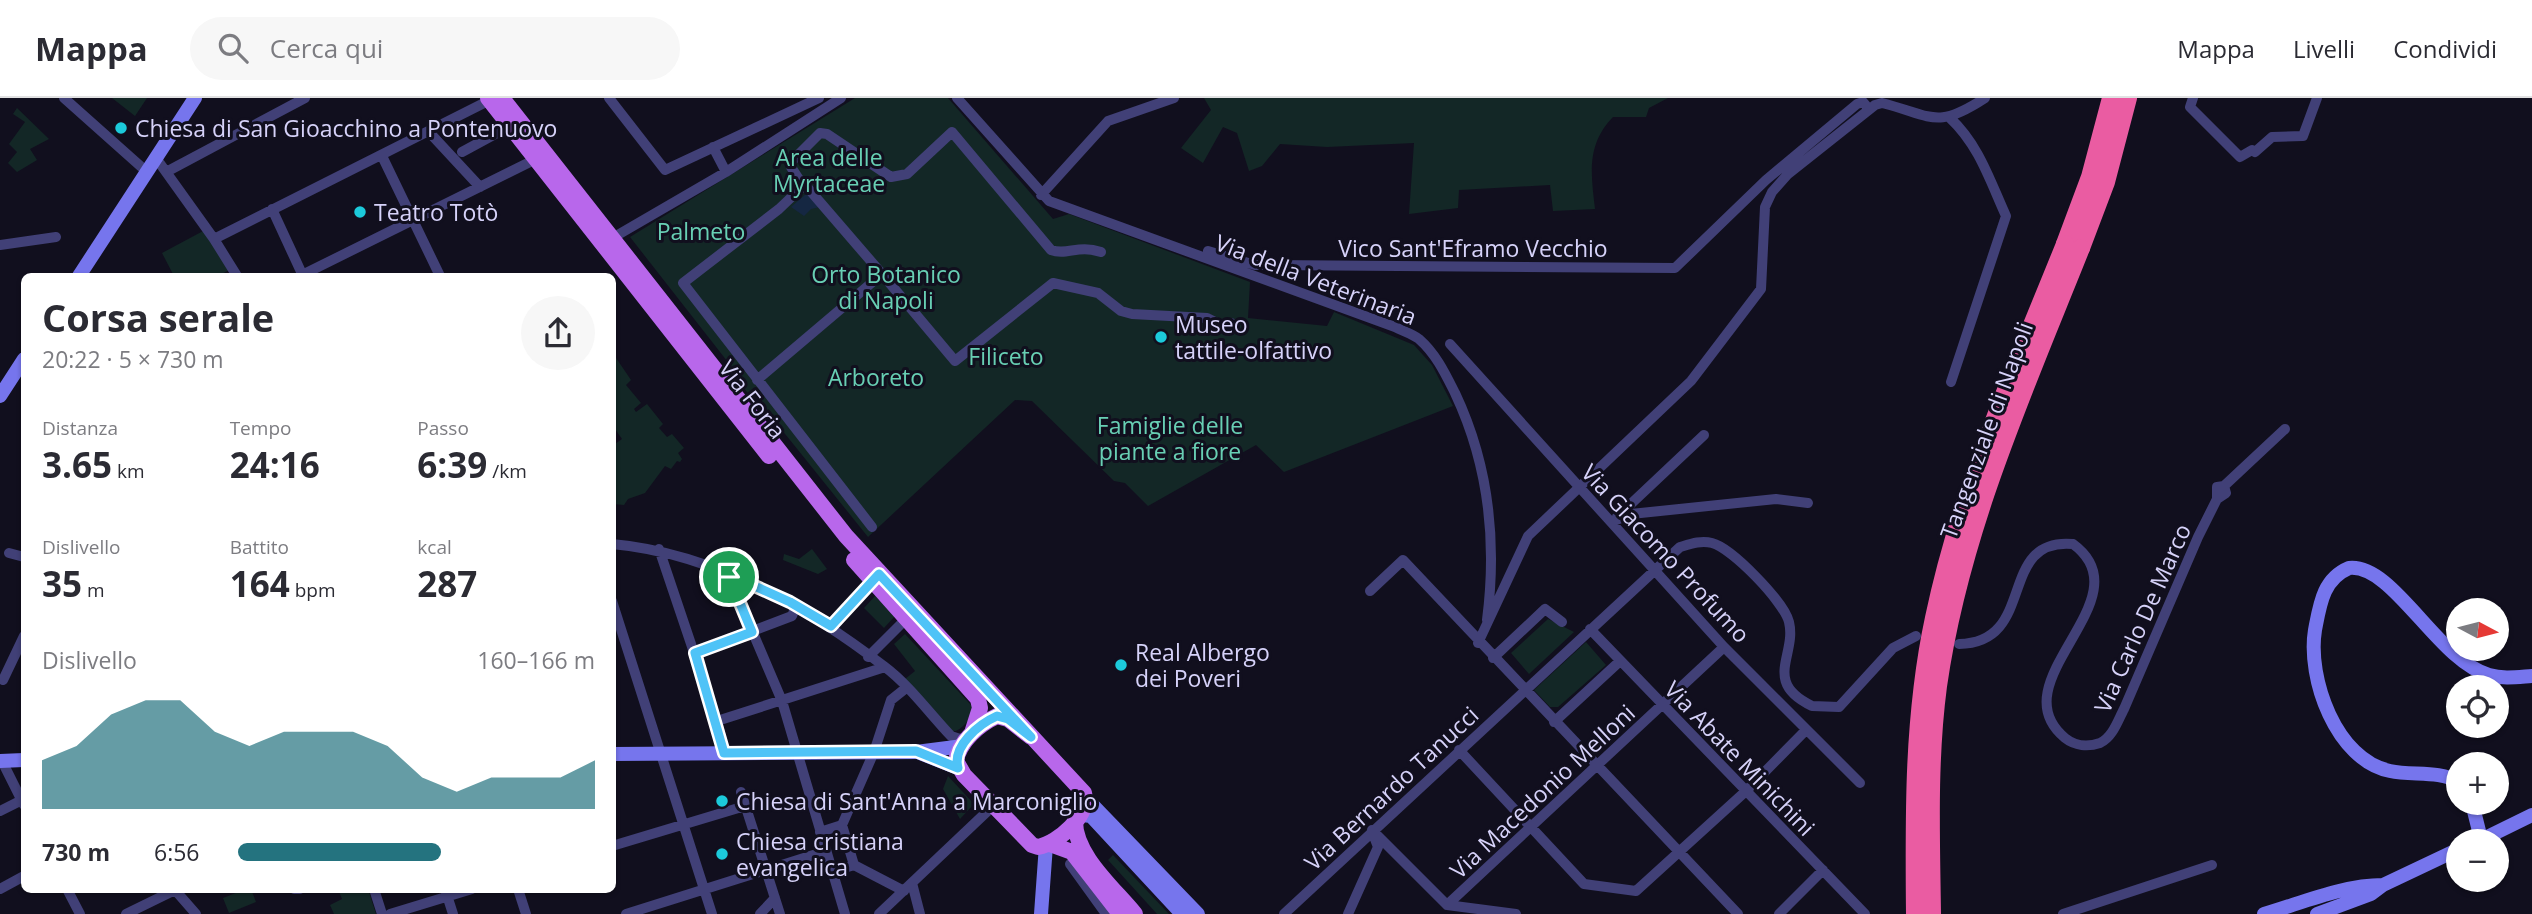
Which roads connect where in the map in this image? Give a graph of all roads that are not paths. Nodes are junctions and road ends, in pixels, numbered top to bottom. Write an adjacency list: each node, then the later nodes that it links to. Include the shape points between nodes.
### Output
1 (64, 98): 26 (street)
2 (195, 98): 22 (main road)
3 (305, 98): 24 (street)
4 (609, 98): 19 (street, via 662,169)
5 (819, 98): 19 (street)
6 (957, 98): 29 (street, Via della Veterinaria)
7 (1174, 98): 29 (street, via 1108,121)
8 (1985, 98): 16 (street)
9 (2112, 98): 37 (highway, Tangenziale di Napoli)
10 (2128, 98): 37 (highway, Tangenziale di Napoli, via 2106,182)
11 (2193, 98): 12 (street, via 2191,108 2240,157 2255,152 2272,137 2303,136)
12 (2317, 98)
13 (493, 99): 17 (main road, Via Foria); 18 (street); 34 (main road, Via Foria)
14 (837, 99): 25 (street)
15 (1868, 109): 16 (street, via 1882,103 1927,118); 35 (street, Vico Sant'Eframo Vecchio, via 1864,102 1857,104 1804,146 1672,269 1255,265); 53 (street, via 1772,192 1765,206 1761,289 1699,371)
16 (1950, 118): 49 (street, via 1977,149 2006,216)
17 (510, 126): 20 (street); 23 (main road, Via Foria)
18 (429, 132): 21 (street); 27 (street)
19 (713, 147): 25 (street)
20 (463, 152)
21 (382, 156): 30 (street); 31 (street)
22 (156, 158): 24 (street); 26 (main road)
23 (536, 159): 27 (street); 34 (main road, Via Foria)
24 (168, 171): 33 (street)
25 (726, 172): 34 (street)
26 (147, 173): 39 (main road)
27 (480, 187): 31 (street)
28 (804, 187): 38 (street, via 791,162 820,133 877,169 899,177 952,132 1051,250 1068,252 1081,246); 44 (street, via 810,188); 48 (street, via 683,283)
29 (1041, 195): 35 (street, Via della Veterinaria, via 1055,205)
30 (272, 209): 33 (street); 41 (street)
31 (413, 221): 42 (street); 43 (street)
32 (56, 237): 36 (street)
33 (214, 239): 40 (street)
34 (608, 240): 63 (main road, Via Foria)
35 (1172, 244): 68 (street, Via della Veterinaria, via 1395,327 1418,338 1440,362 1462,409 1489,501 1492,572)
36 (0, 245)
37 (2073, 246): 170 (highway, Tangenziale di Napoli, bridge, via 1975,470 1934,619 1915,759); 171 (highway, Tangenziale di Napoli, bridge, via 1991,473 1957,588 1932,746)
38 (1101, 252)
39 (81, 273)
40 (236, 273)
41 (301, 273)
42 (308, 273)
43 (439, 273)
44 (881, 274): 45 (street, via 955,361 1053,283 1098,293 1132,314); 48 (street)
45 (1231, 323)
46 (1450, 344): 53 (street, Via Giacomo Profumo)
47 (21, 364): 50 (main road)
48 (757, 380): 56 (street)
49 (1951, 382)
50 (0, 396)
51 (2285, 429): 76 (street, Via Carlo De Marco, via 2219,493 2124,709 2103,742 2089,746 2066,738 2050,721 2045,703 2046,691 2090,605 2095,579 2084,552 2073,544 2047,546 2031,558 1998,632 1977,643)
52 (1704, 435): 55 (street)
53 (1577, 487): 55 (street, Via Giacomo Profumo); 68 (street, via 1528,536)
54 (1808, 503): 55 (street, via 1776,499 1631,514)
55 (1611, 522): 61 (street, Via Giacomo Profumo)
56 (872, 527)
57 (616, 544): 58 (street)
58 (659, 549): 62 (street); 78 (street)
59 (9, 552): 60 (street)
60 (21, 556)
61 (1655, 568): 71 (street); 73 (street, via 1680,547 1694,542 1712,543 1731,552 1783,608 1790,634 1783,673 1786,682 1812,706 1839,707 1893,648); 77 (street, Via Giacomo Profumo)
62 (728, 574): 65 (street); 72 (street)
63 (875, 578): 67 (main road, Via Foria); 70 (street)
64 (1370, 591): 75 (street, via 1403,561)
65 (796, 606): 70 (street); 72 (street, via 792,616)
66 (616, 614): 100 (street)
67 (910, 615): 79 (street); 92 (main road); 93 (main road, via 980,703)
68 (1487, 620): 75 (street)
69 (1562, 622): 80 (street, via 1545,609)
70 (831, 626): 79 (street)
71 (1590, 629): 81 (street, Via Abate Minichini); 86 (street)
72 (752, 632): 78 (street); 87 (street)
73 (1916, 636)
74 (21, 642): 84 (street)
75 (1478, 643): 80 (street)
76 (1959, 644)
77 (1724, 647): 88 (street, Via Macedonio Melloni); 91 (street, Via Giacomo Profumo)
78 (695, 653): 89 (street)
79 (868, 657): 82 (street)
80 (1493, 658): 86 (street)
81 (1619, 662): 88 (street, Via Abate Minichini); 90 (street)
82 (885, 667): 85 (street); 87 (street)
83 (2532, 676): 105 (main road, via 2486,674 2459,658 2371,570 2350,568 2329,582 2319,607 2313,654 2322,696 2338,729 2361,755 2388,771)
84 (3, 680)
85 (906, 688): 93 (street); 96 (street, via 891,700)
86 (1524, 690): 90 (street); 94 (street, Via Bernardo Tanucci)
87 (782, 701): 89 (street); 98 (street)
88 (1662, 705): 103 (street, Via Macedonio Melloni); 107 (street, Via Abate Minichini)
89 (718, 721): 97 (street)
90 (1554, 722): 103 (street)
91 (1806, 730): 106 (street, Via Giacomo Profumo); 107 (street)
92 (1031, 737): 93 (main road, via 997,716); 109 (main road)
93 (961, 739): 95 (main road); 104 (main road)
94 (1459, 750): 119 (street); 121 (street, Via Bernardo Tanucci)
95 (916, 751): 96 (main road); 104 (main road)
96 (874, 752): 98 (main road); 118 (street)
97 (724, 753): 98 (main road); 100 (main road)
98 (799, 753): 122 (street)
99 (616, 754): 100 (main road)
100 (661, 754): 117 (street)
101 (21, 760): 102 (main road)
102 (1, 761): 110 (street)
103 (1598, 767): 119 (street, Via Macedonio Melloni); 126 (street)
104 (958, 768): 112 (main road)
105 (2446, 777)
106 (1860, 783)
107 (1746, 791): 126 (street); 131 (street, Via Abate Minichini)
108 (741, 792): 113 (street)
109 (1085, 797): 116 (main road); 163 (main road)
110 (21, 799)
111 (21, 804): 114 (street)
112 (994, 805): 123 (main road, via 1032,845); 134 (street)
113 (745, 806): 117 (street); 130 (street)
114 (0, 811)
115 (2532, 815): 120 (main road)
116 (1075, 820): 123 (main road); 161 (main road, via 1084,850); 162 (main road, via 1084,814 1091,816)
117 (682, 824): 124 (street); 136 (street)
118 (842, 825): 122 (street); 128 (street)
119 (1532, 829): 126 (street, via 1584,884 1636,891); 145 (street, Via Macedonio Melloni)
120 (2503, 829)
121 (1372, 830): 145 (street); 164 (street, Via Bernardo Tanucci); 165 (street, via 1378,847)
122 (820, 832): 125 (street)
123 (1048, 844): 160 (main road); 161 (main road, via 1069,850)
124 (616, 845)
125 (826, 851): 130 (street); 132 (street)
126 (1678, 853): 167 (street)
127 (2446, 855): 144 (main road, via 2383,886 2368,886)
128 (854, 865): 132 (street); 134 (street)
129 (2212, 865): 172 (street)
130 (765, 870): 136 (street); 143 (street)
131 (1823, 870): 168 (street); 169 (street, Via Abate Minichini)
132 (832, 872): 157 (street)
133 (21, 878): 135 (street)
134 (908, 887): 158 (street); 159 (street)
135 (0, 889)
136 (704, 889): 153 (street); 154 (street)
137 (69, 893): 147 (street)
138 (169, 893): 146 (street)
139 (178, 893): 148 (street)
140 (375, 893): 149 (street)
141 (446, 893): 150 (street); 151 (street)
142 (519, 893): 152 (street)
143 (775, 898): 155 (street); 156 (street)
144 (2337, 900): 173 (main road); 174 (main road)
145 (1447, 905): 166 (street)
146 (131, 913)
147 (80, 914)
148 (196, 914)
149 (382, 914)
150 (390, 914)
151 (453, 914)
152 (526, 914)
153 (626, 914)
154 (712, 914)
155 (760, 914)
156 (780, 914)
157 (845, 914)
158 (879, 914)
159 (920, 914)
160 (1041, 914)
161 (1120, 914)
162 (1182, 914)
163 (1198, 914)
164 (1284, 914)
165 (1348, 914)
166 (1516, 914)
167 (1738, 914)
168 (1779, 914)
169 (1865, 914)
170 (1915, 914)
171 (1932, 914)
172 (2063, 914)
173 (2264, 914)
174 (2317, 914)

